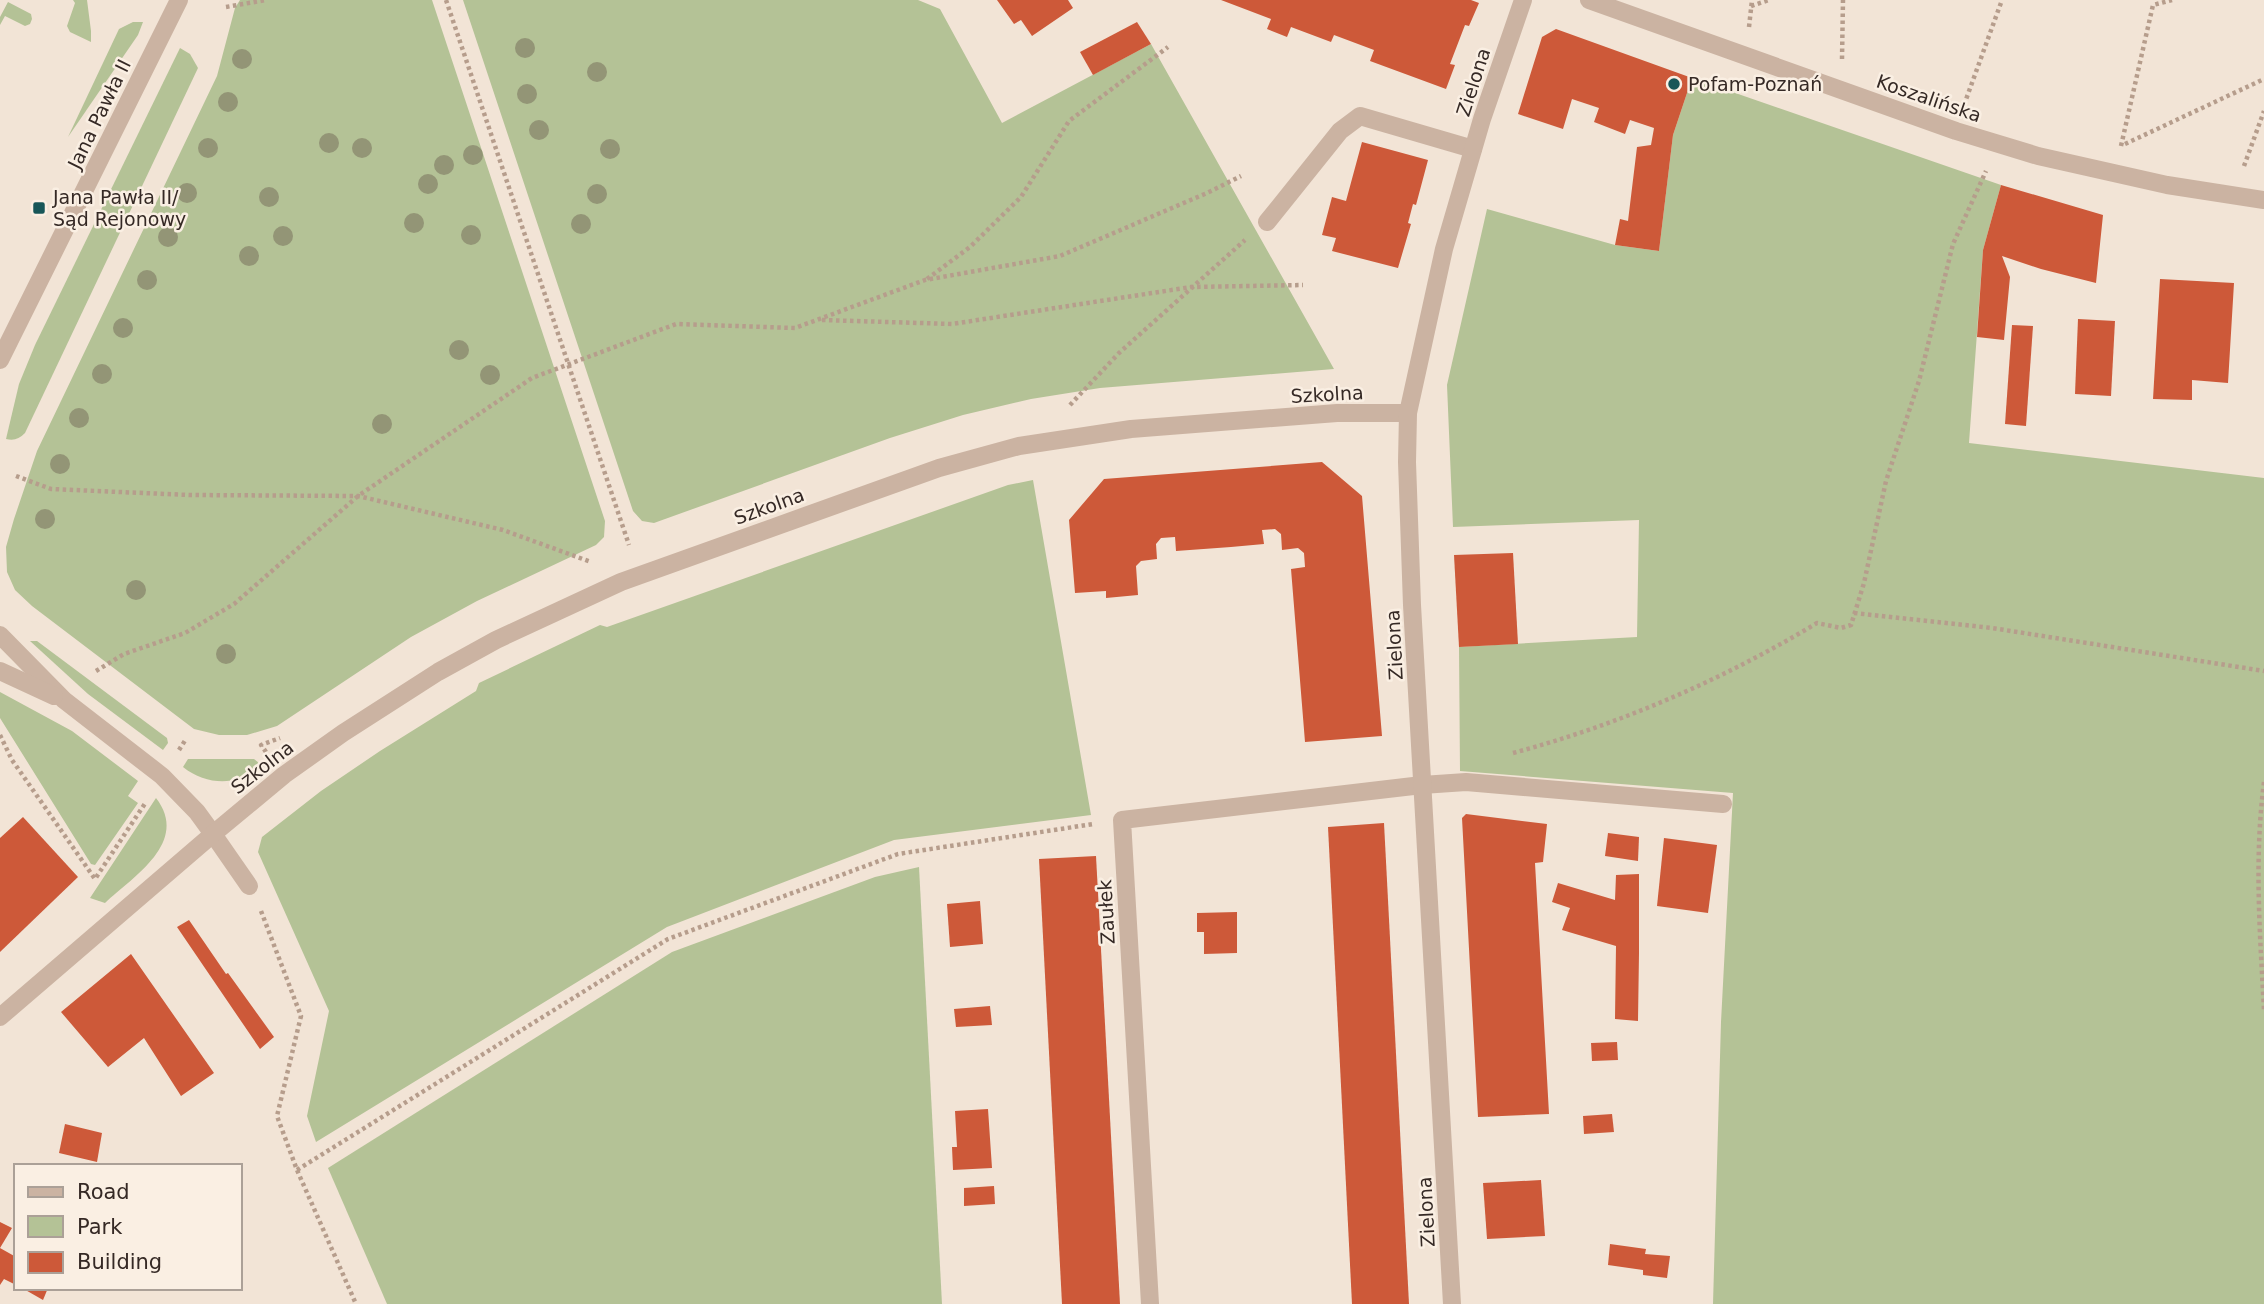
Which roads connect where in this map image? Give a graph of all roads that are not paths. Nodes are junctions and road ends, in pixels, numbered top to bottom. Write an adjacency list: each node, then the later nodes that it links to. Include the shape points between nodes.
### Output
1 (179, 0): 7 (street, Jana Pawła II)
2 (1523, 0): 4 (street, Zielona)
3 (1589, 0): 5 (street, Koszalińska, via 2026,152 2140,180)
4 (1474, 149): 6 (street, via 1360,116 1340,131); 8 (street, Zielona, via 1444,249)
5 (2264, 200)
6 (1267, 222)
7 (0, 360)
8 (1408, 413): 12 (street, Zielona); 14 (street, Szkolna, via 1336,413 1131,429 1019,446 833,505 621,582 496,640 343,733)
9 (0, 635): 11 (street)
10 (0, 671): 11 (street)
11 (64, 700): 14 (street, via 162,776)
12 (1422, 785): 13 (street, via 1466,782); 17 (street, Zaułek, via 1122,820); 18 (street, Zielona)
13 (1723, 804)
14 (213, 834): 15 (street); 16 (street, Szkolna)
15 (249, 886)
16 (0, 1017)
17 (1150, 1304)
18 (1452, 1304)

